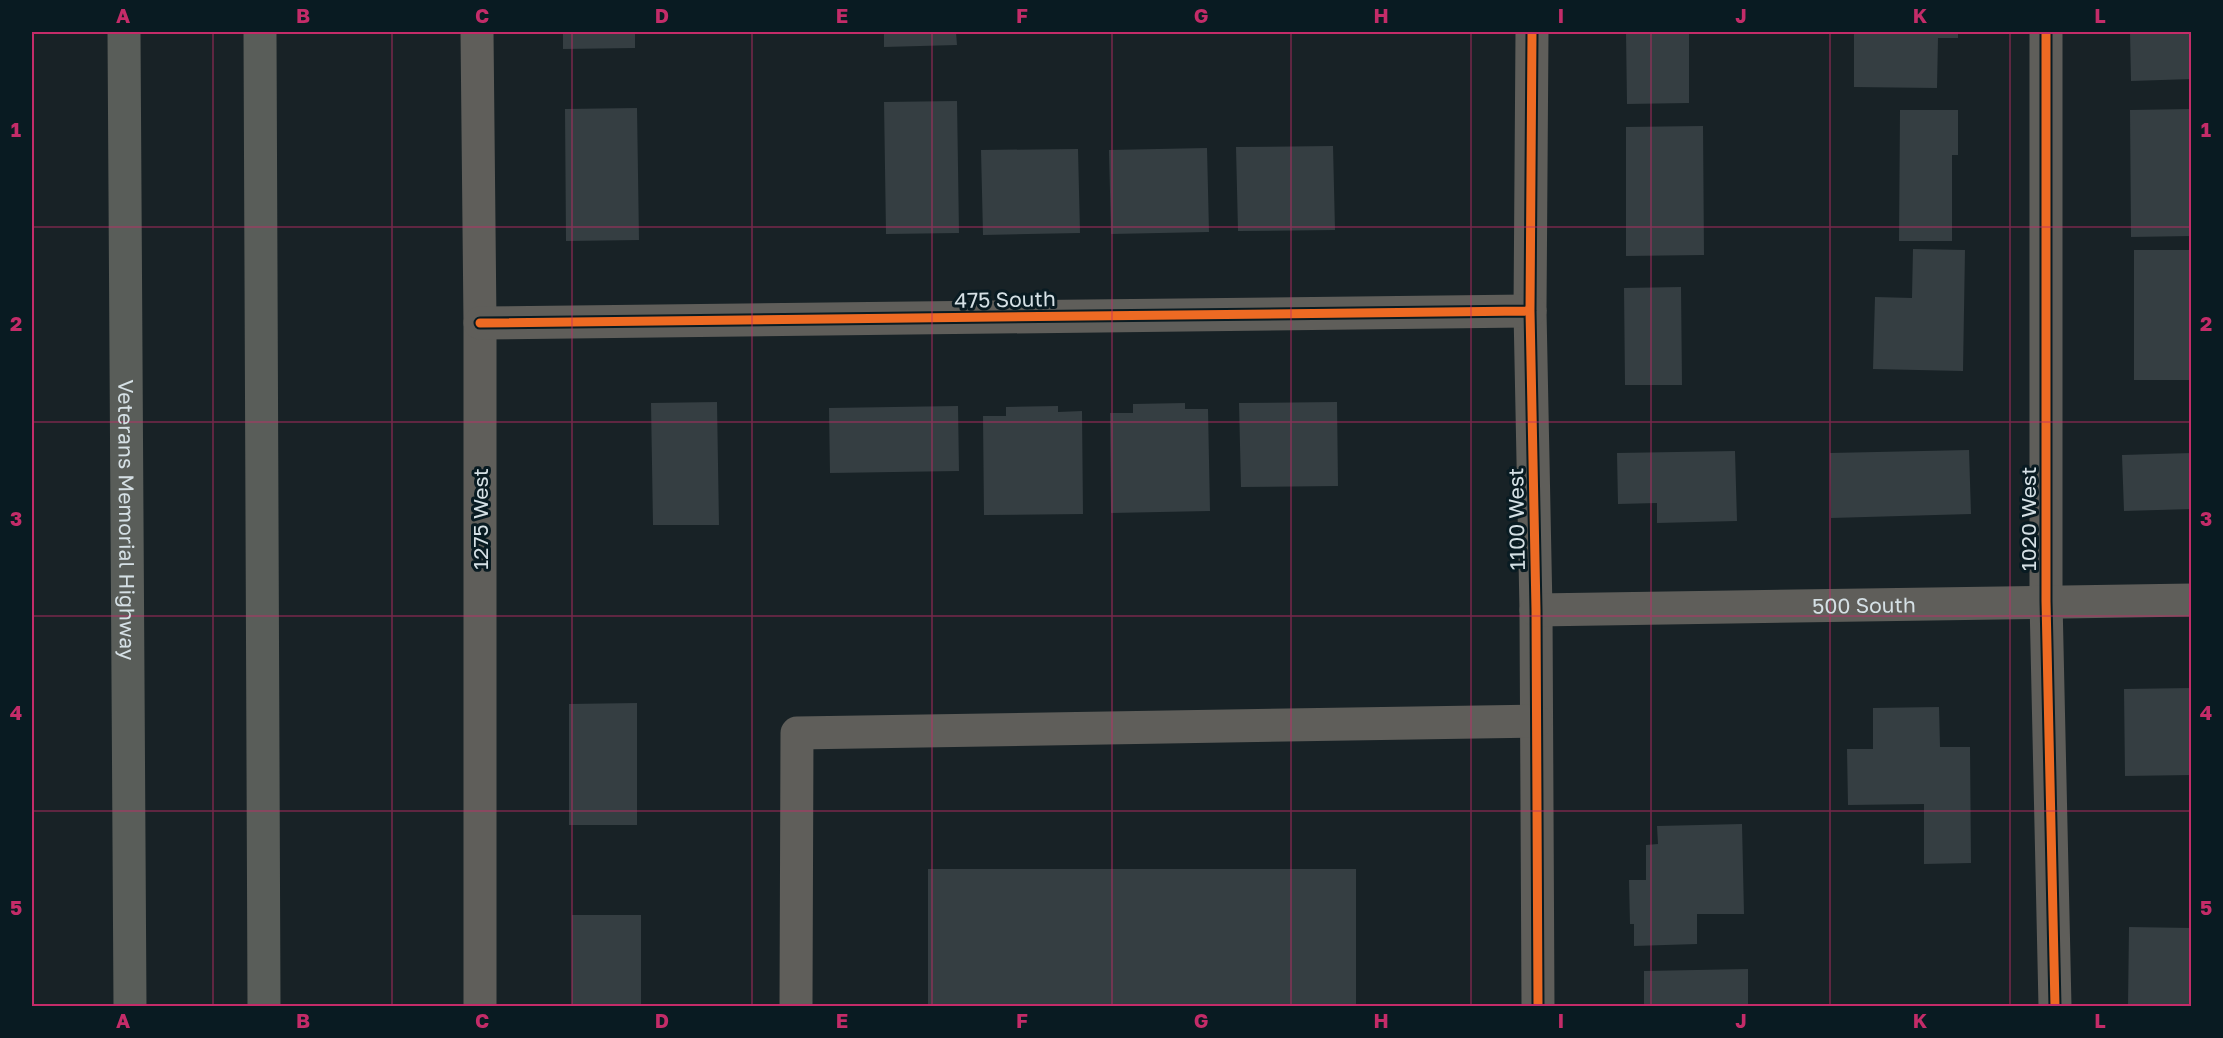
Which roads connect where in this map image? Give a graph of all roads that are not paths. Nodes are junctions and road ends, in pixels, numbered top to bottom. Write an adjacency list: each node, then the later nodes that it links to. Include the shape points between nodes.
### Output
1 (124, 32): 12 (highway, Veterans Memorial Highway)
2 (260, 32): 13 (highway)
3 (477, 32): 7 (street, 1275 West)
4 (1532, 32): 6 (street, 1100 West)
5 (2046, 32): 9 (street, 1020 West)
6 (1530, 311): 7 (street, 475 South); 10 (street, 1100 West)
7 (480, 323): 14 (street, 1275 West)
8 (2192, 600): 9 (street, 500 South)
9 (2046, 601): 10 (street, 500 South); 17 (street, 1020 West)
10 (1536, 610): 11 (street, 1100 West)
11 (1536, 721): 15 (street, via 797,733); 16 (street, 1100 West)
12 (130, 1006)
13 (264, 1006)
14 (480, 1006)
15 (796, 1006)
16 (1538, 1006)
17 (2055, 1006)

